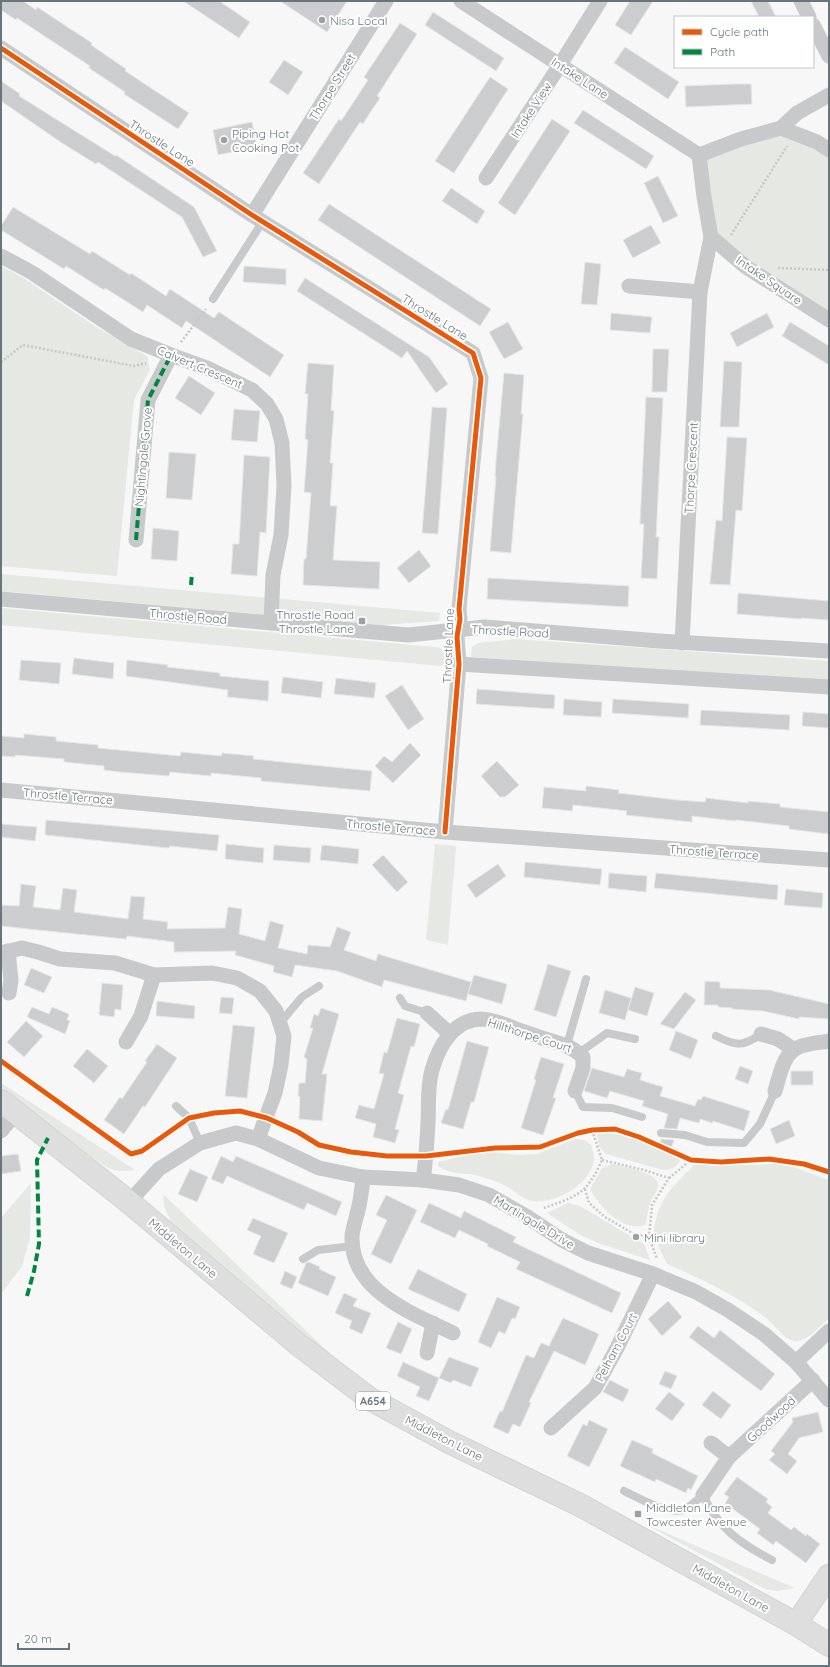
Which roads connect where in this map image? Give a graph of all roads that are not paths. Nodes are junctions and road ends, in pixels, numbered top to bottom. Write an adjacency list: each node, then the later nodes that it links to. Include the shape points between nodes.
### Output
1 (386, 1): 15 (street, Thorpe Street)
2 (461, 1): 9 (street, Intake Lane)
3 (600, 1): 9 (street, Intake View)
4 (801, 1): 5 (street)
5 (808, 16)
6 (814, 27): 8 (street)
7 (1, 48): 15 (street, Throstle Lane)
8 (829, 56)
9 (560, 65): 13 (street, Intake Lane); 14 (street, Intake View)
10 (829, 95): 11 (street, via 798,113)
11 (781, 128): 12 (street, via 817,142); 13 (street, via 741,139)
12 (829, 150)
13 (699, 155): 16 (street, Thorpe Crescent)
14 (486, 178)
15 (258, 218): 20 (lane); 26 (street, Throstle Lane, via 473,353 481,378)
16 (711, 236): 19 (street, Thorpe Crescent); 21 (street, Intake Square, via 746,267)
17 (1, 256): 22 (street, Calvert Crescent, via 31,272 131,338)
18 (630, 286): 19 (street)
19 (700, 292): 27 (street, Thorpe Crescent)
20 (213, 299)
21 (829, 320)
22 (171, 355): 23 (street, Nightingale Grove, via 148,400); 25 (street, Calvert Crescent, via 207,368 252,390 267,404 276,419 282,443 284,486 281,535 273,575)
23 (136, 540)
24 (1, 599): 25 (street, Throstle Road)
25 (271, 623): 26 (street, Throstle Road, via 408,635)
26 (458, 629): 27 (street, Throstle Road, via 485,627); 29 (street, Throstle Lane)
27 (682, 643): 28 (street, Throstle Road)
28 (829, 651)
29 (459, 664): 30 (street); 32 (street, Throstle Lane)
30 (829, 687)
31 (1, 790): 32 (street, Throstle Terrace)
32 (445, 832): 33 (street, Throstle Terrace)
33 (829, 860)
34 (4, 952): 35 (street, via 22,948 60,959 115,963); 38 (street, via 11,980)
35 (154, 975): 41 (street, via 212,973 237,978 260,991 276,1011); 47 (street, via 141,1016)
36 (586, 979): 48 (lane)
37 (319, 986): 41 (lane, via 302,997)
38 (9, 993)
39 (400, 998): 40 (lane, via 405,1006)
40 (427, 1013): 42 (street)
41 (280, 1023): 57 (street, via 284,1036 281,1065 269,1112)
42 (449, 1034): 48 (street, Hillthorpe Court, via 463,1023 481,1019 502,1023); 60 (street, Hillthorpe Court, via 432,1071)
43 (761, 1034): 44 (lane, via 750,1042 740,1044); 49 (street, via 778,1039)
44 (716, 1036)
45 (635, 1039): 48 (lane, via 607,1033)
46 (829, 1041): 49 (street, via 800,1046)
47 (126, 1042)
48 (573, 1049): 50 (street, Hillthorpe Court, via 583,1057 583,1068)
49 (794, 1050): 51 (street, via 780,1073)
50 (575, 1091): 54 (lane, via 583,1107 612,1108)
51 (775, 1091): 56 (lane, via 760,1124 744,1143 707,1142 685,1135)
52 (176, 1106): 58 (lane, via 189,1118)
53 (8, 1107): 55 (street); 61 (main road, Middleton Lane / A654)
54 (642, 1117)
55 (1, 1131)
56 (661, 1133)
57 (258, 1139): 58 (street, Martingale Drive, via 236,1133); 59 (street, Martingale Drive, via 319,1168)
58 (200, 1143): 61 (street, Martingale Drive, via 160,1169)
59 (363, 1177): 60 (street, Martingale Drive); 62 (street, via 361,1196 353,1223)
60 (423, 1180): 64 (street, Martingale Drive, via 460,1185 489,1195 588,1253)
61 (129, 1202): 79 (main road, Middleton Lane / A654, via 299,1346 370,1399 449,1442 580,1505)
62 (353, 1246): 63 (lane, via 318,1250); 65 (street, via 360,1270 372,1287 388,1300)
63 (303, 1259)
64 (653, 1274): 69 (street, Martingale Drive, via 696,1292 728,1310 764,1334); 72 (street, Pelham Court, via 595,1388)
65 (433, 1323): 67 (street); 68 (street)
66 (829, 1331): 69 (street)
67 (453, 1333)
68 (427, 1353)
69 (796, 1362): 70 (street, Martingale Drive)
70 (813, 1380): 71 (street, Martingale Drive); 74 (street, Goodwood)
71 (829, 1400)
72 (551, 1428)
73 (710, 1443): 74 (street)
74 (729, 1457): 76 (street, Goodwood)
75 (624, 1491): 76 (lane, via 648,1503 672,1510 682,1510)
76 (703, 1495): 77 (lane, via 709,1509 734,1537)
77 (772, 1560)
78 (829, 1575): 79 (street)
79 (796, 1624): 80 (main road, Middleton Lane / A654)
80 (829, 1645)

